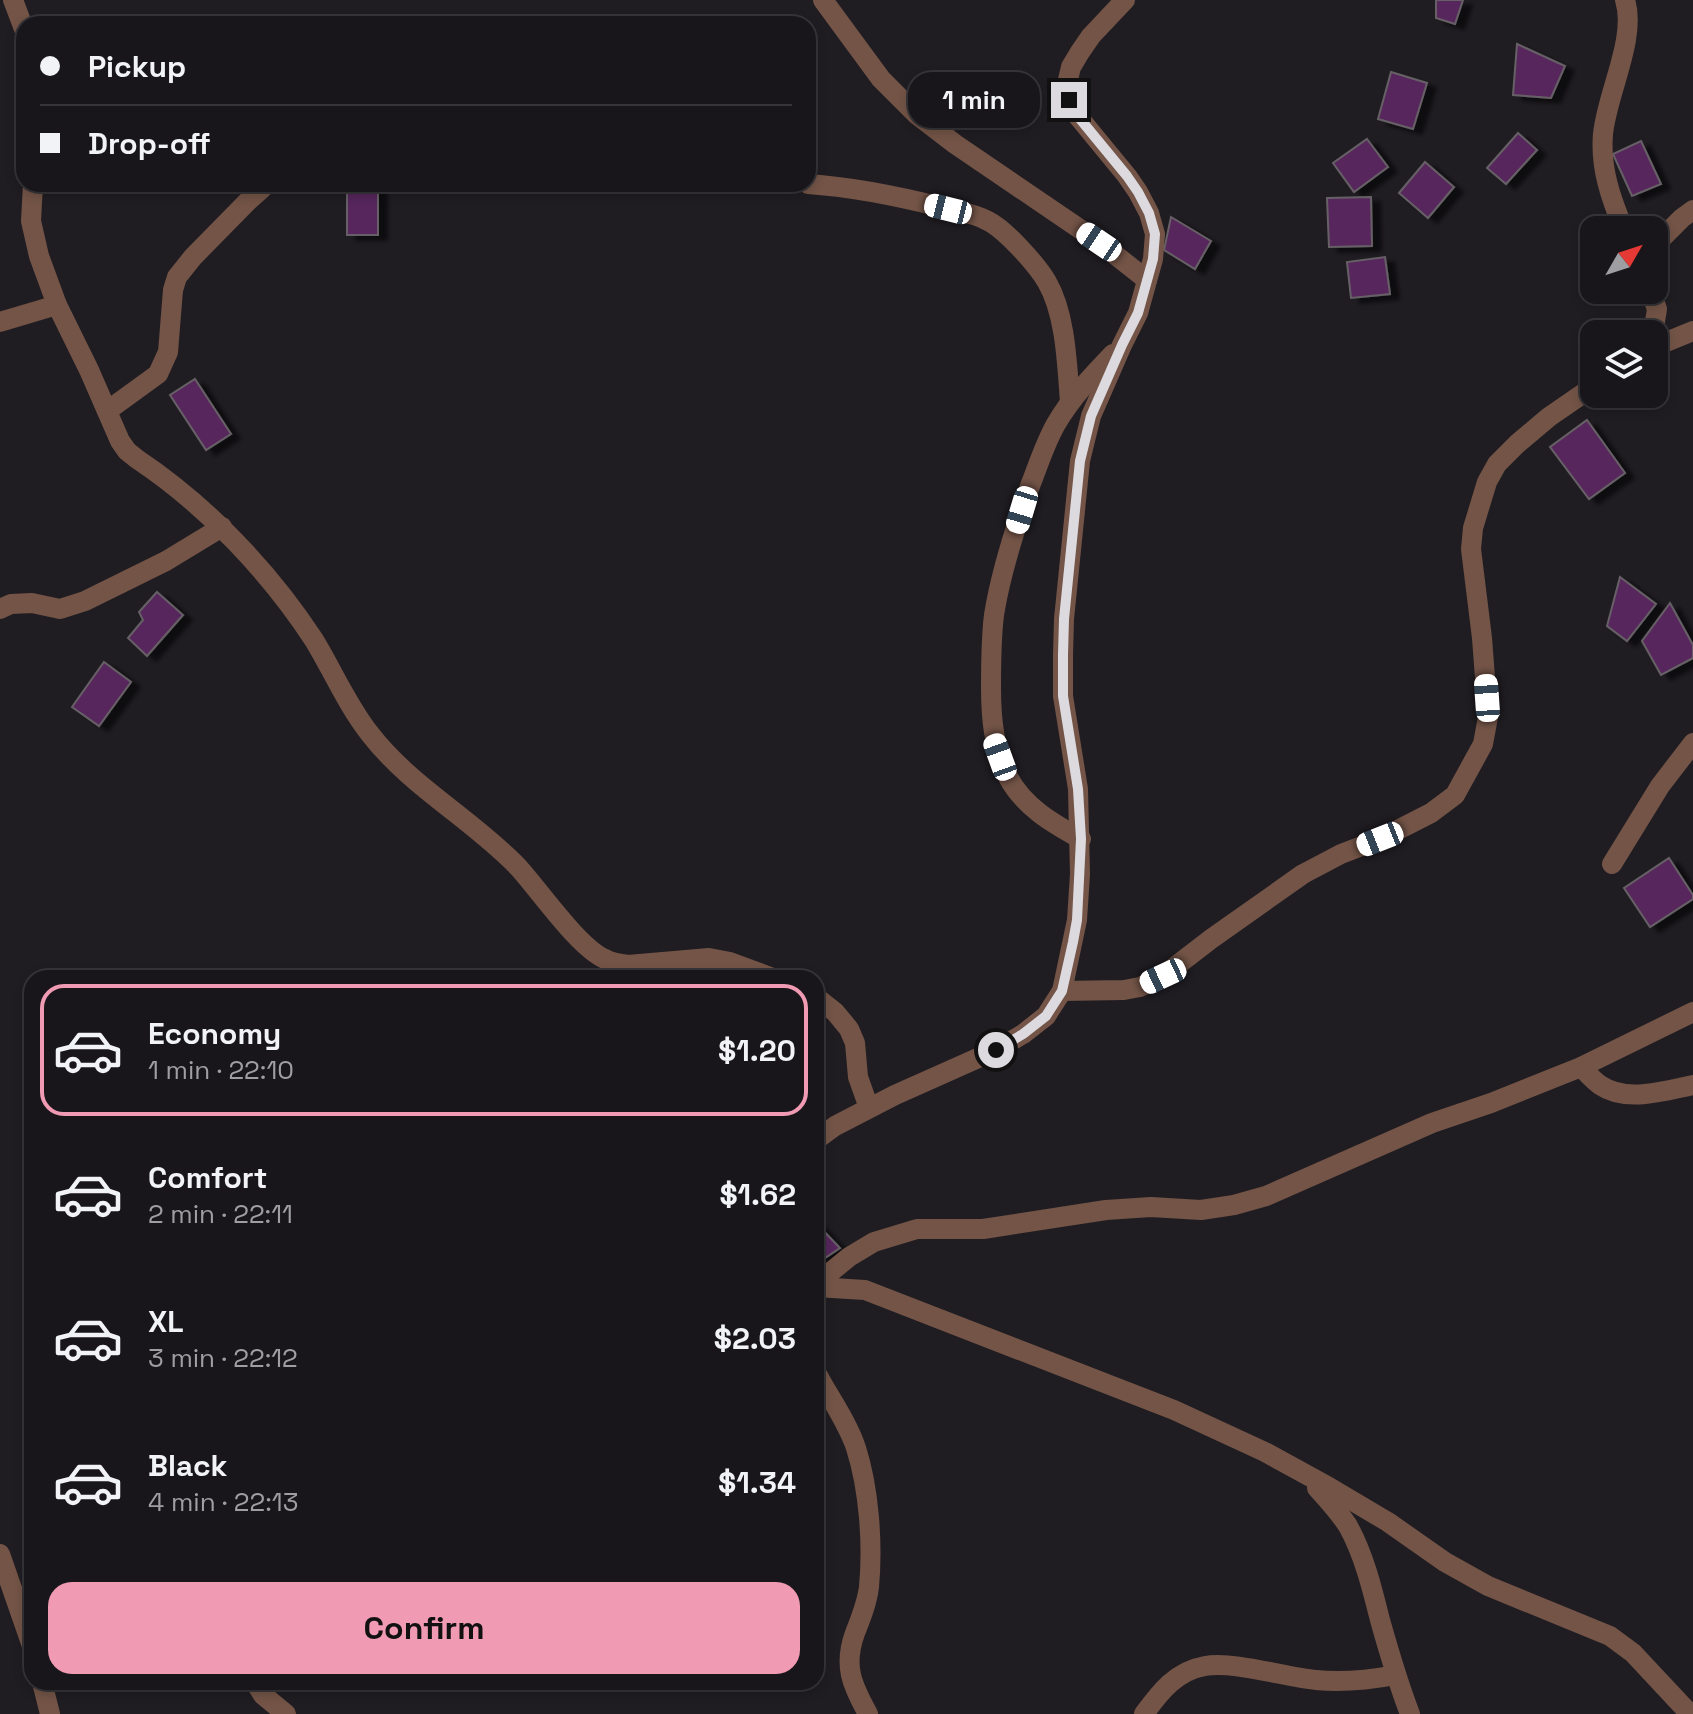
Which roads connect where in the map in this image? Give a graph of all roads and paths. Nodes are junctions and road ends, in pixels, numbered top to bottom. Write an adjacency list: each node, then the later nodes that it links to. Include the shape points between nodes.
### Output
1 (823, 0): 10 (street, via 881,79 916,114)
2 (1125, 0): 10 (street, via 1091,36 1071,67 1067,84 1076,114 1127,176 1149,213 1155,234)
3 (1625, 0): 8 (street, via 1629,21 1605,121 1603,152)
4 (816, 185): 17 (street, via 927,203 990,221 1048,283 1059,315)
5 (33, 192): 11 (street, via 34,238)
6 (258, 192): 18 (street, via 177,277 168,352 158,374)
7 (1693, 210): 9 (street)
8 (1618, 216)
9 (1668, 232)
10 (1147, 280): 15 (street)
11 (57, 305): 12 (street); 18 (street)
12 (0, 322)
13 (1693, 331): 14 (street)
14 (1668, 341)
15 (1122, 345): 17 (street); 22 (street, via 1091,416 1080,461 1064,619 1063,696)
16 (1580, 396): 25 (street, via 1517,444 1487,482 1471,549 1488,717 1483,744 1455,795 1418,820 1303,874 1163,976 1124,990)
17 (1070, 402): 22 (street, via 1038,466 1005,566 994,617 991,710 994,739 1017,791 1047,820)
18 (107, 411): 19 (street, via 127,451)
19 (222, 527): 20 (street, via 85,601 60,609 32,603); 24 (street, via 314,641 354,711 386,753 495,844 589,948 603,959 628,965 709,958)
20 (0, 609)
21 (1693, 743): 23 (street)
22 (1081, 839): 25 (street, via 1077,920)
23 (1612, 864)
24 (752, 970)
25 (1062, 991): 30 (street, via 1046,1016 1023,1034)
26 (824, 1003): 30 (street, via 849,1029)
27 (1693, 1012): 28 (street)
28 (1581, 1067): 29 (street, via 1600,1085 1622,1095); 32 (street, via 1234,1205 1106,1210 983,1229 917,1229 874,1242)
29 (1693, 1085)
30 (869, 1108): 31 (street)
31 (824, 1134)
32 (824, 1278)
33 (824, 1286): 35 (street, via 865,1290 1174,1410)
34 (824, 1386): 43 (street, via 856,1449 870,1529 869,1590 849,1656 849,1673)
35 (1300, 1471): 38 (street, via 1333,1506 1359,1550); 46 (street, via 1488,1586 1610,1636)
36 (0, 1554): 37 (street)
37 (24, 1623)
38 (1396, 1675): 44 (street, via 1328,1681 1205,1666 1168,1683); 45 (street)
39 (44, 1690): 41 (street)
40 (260, 1690): 42 (street)
41 (50, 1714)
42 (286, 1714)
43 (868, 1714)
44 (1144, 1714)
45 (1410, 1714)
46 (1690, 1714)

